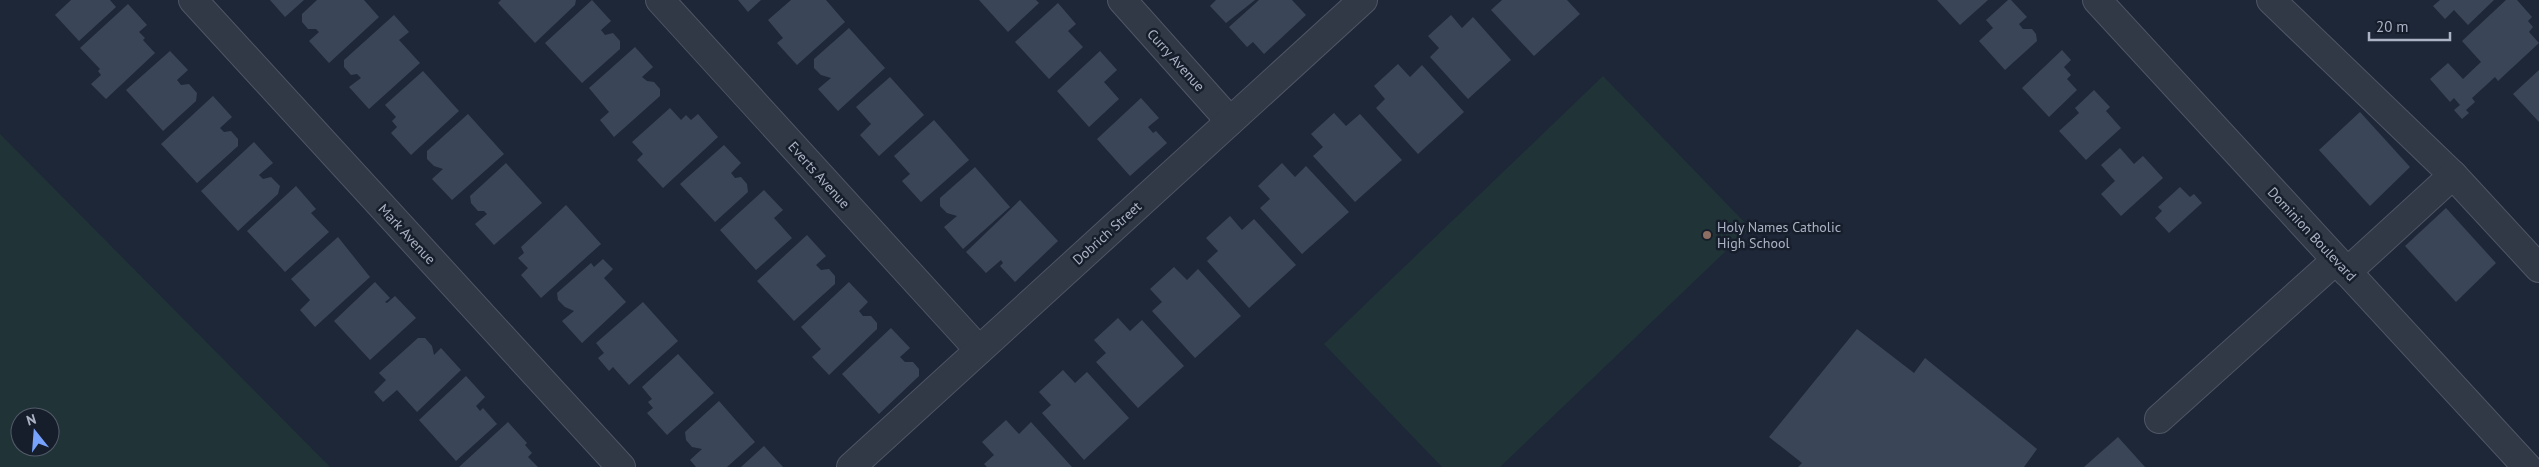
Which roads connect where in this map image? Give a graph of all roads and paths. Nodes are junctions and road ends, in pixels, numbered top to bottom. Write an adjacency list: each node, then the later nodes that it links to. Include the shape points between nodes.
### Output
1 (193, 0): 13 (street, Mark Avenue)
2 (660, 0): 11 (street, Everts Avenue)
3 (1122, 0): 7 (street, Curry Avenue)
4 (1363, 0): 7 (street, Dobrich Street)
5 (2097, 0): 9 (street, Dominion Boulevard)
6 (2271, 0): 8 (street)
7 (1230, 121): 11 (street, Dobrich Street)
8 (2453, 175): 9 (street); 10 (street)
9 (2342, 266): 12 (street); 15 (street, Dominion Boulevard)
10 (2539, 268)
11 (979, 350): 14 (street, Dobrich Street)
12 (2159, 419)
13 (621, 467)
14 (851, 467)
15 (2527, 467)

